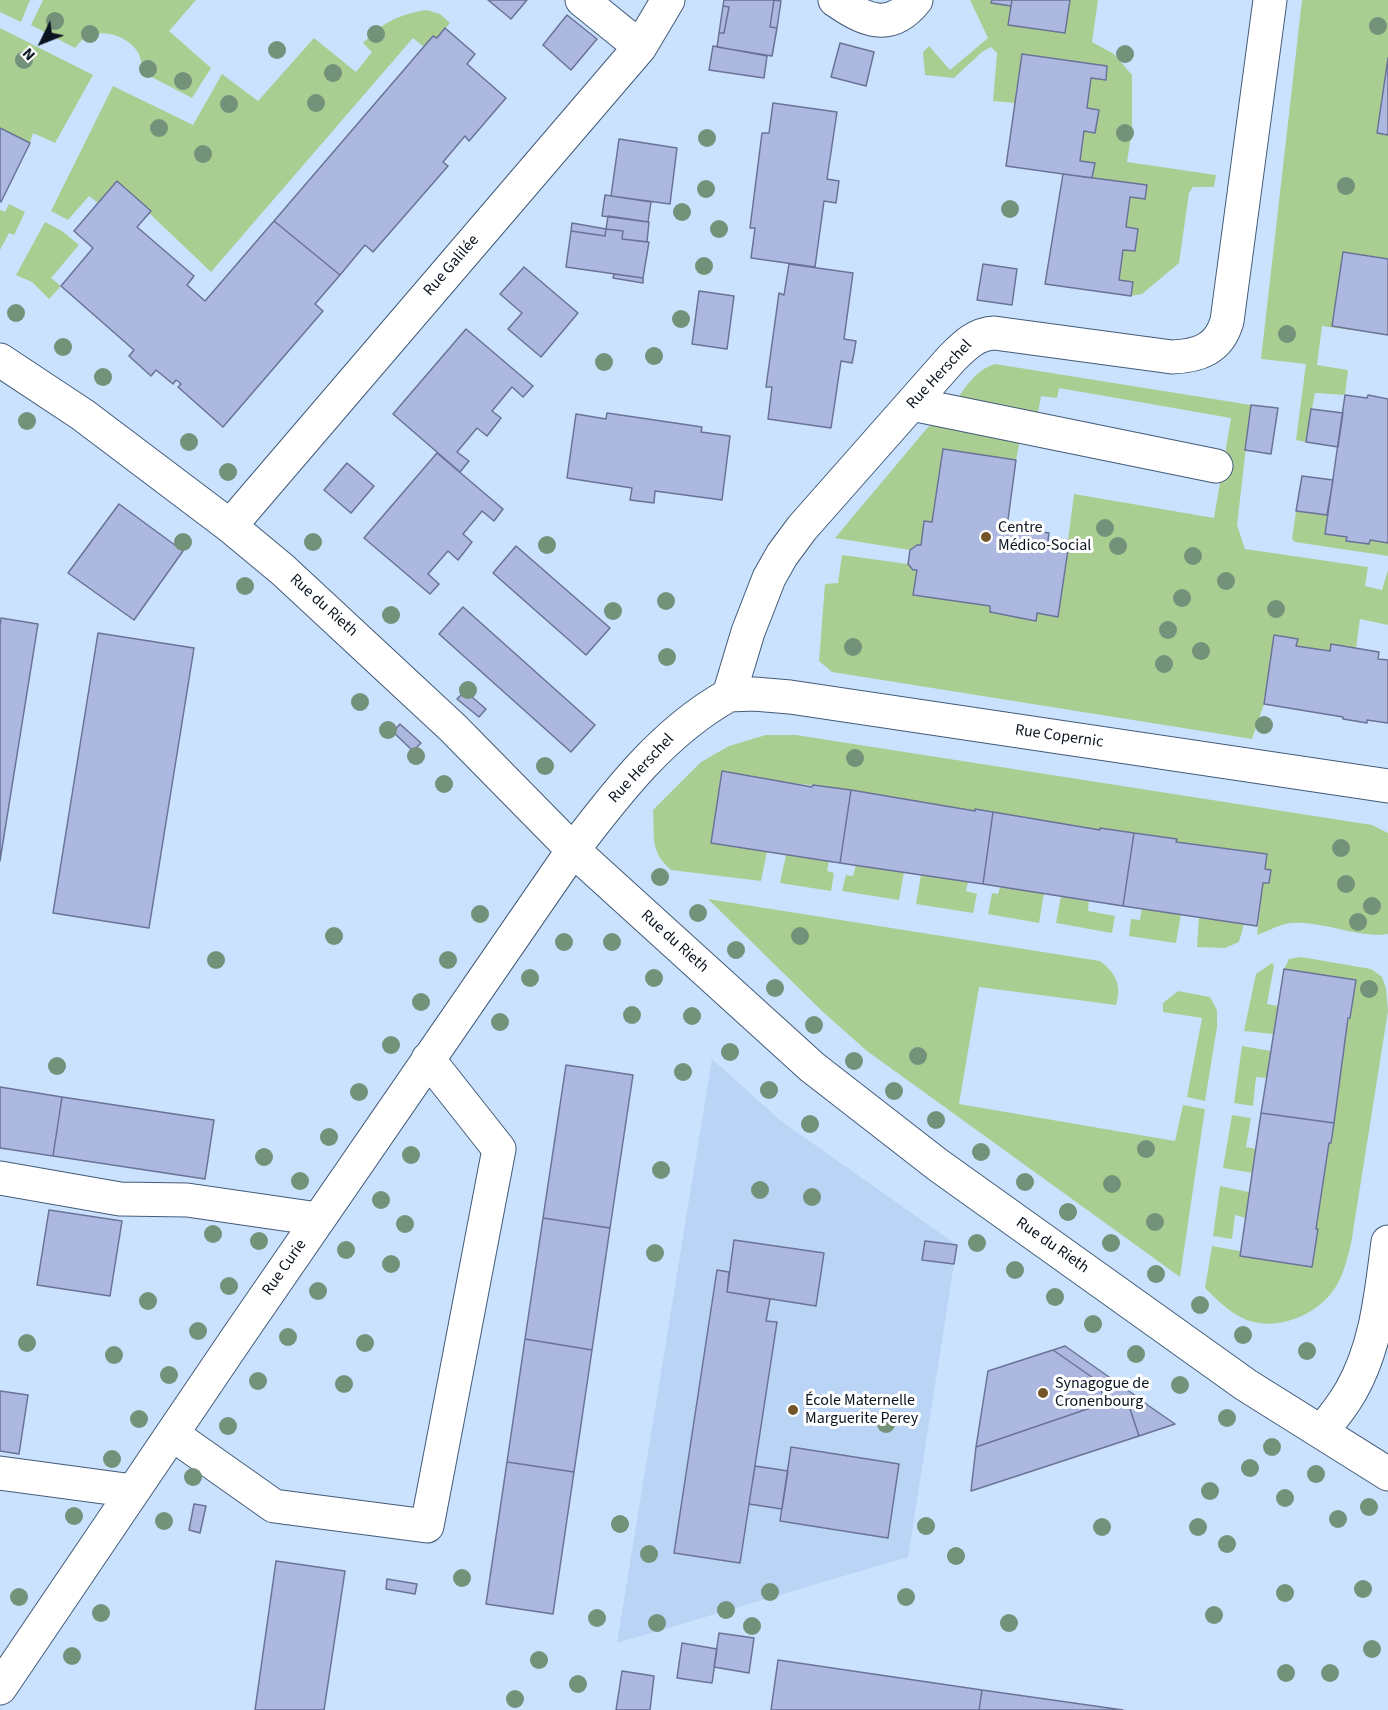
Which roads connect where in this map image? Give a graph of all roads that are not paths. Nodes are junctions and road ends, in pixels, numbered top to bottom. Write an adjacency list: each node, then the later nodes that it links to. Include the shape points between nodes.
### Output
1 (582, 0): 6 (street)
2 (668, 0): 6 (street, Rue Galilée)
3 (835, 0): 4 (street, via 862,17 884,21 905,12)
4 (916, 0)
5 (1270, 0): 8 (street, Rue Herschel, via 1227,321 1218,339 1201,353 1172,357 983,334 963,347)
6 (640, 47): 10 (street, Rue Galilée)
7 (0, 360): 10 (street, Rue du Rieth, via 83,415)
8 (912, 404): 9 (street); 11 (street, Rue Herschel, via 782,555 758,604)
9 (1216, 466)
10 (230, 526): 13 (street, Rue du Rieth, via 322,604 435,710)
11 (729, 695): 12 (street, Rue Copernic, via 790,697); 13 (street, Rue Herschel, via 677,731 617,794)
12 (1388, 786)
13 (573, 850): 14 (street, Rue Curie); 18 (street, Rue du Rieth, via 812,1067 938,1166 1246,1384)
14 (428, 1059): 16 (street, Rue Curie); 19 (street, via 499,1149 427,1526 274,1506)
15 (0, 1178): 16 (street, via 120,1199 187,1200)
16 (318, 1219): 19 (street, Rue Curie)
17 (1388, 1242): 18 (street, via 1369,1350 1351,1392)
18 (1321, 1432): 21 (street, Rue du Rieth)
19 (171, 1434): 22 (street, Rue Curie)
20 (0, 1473): 22 (street)
21 (1388, 1474)
22 (133, 1491): 23 (street, Rue Curie)
23 (0, 1688)

